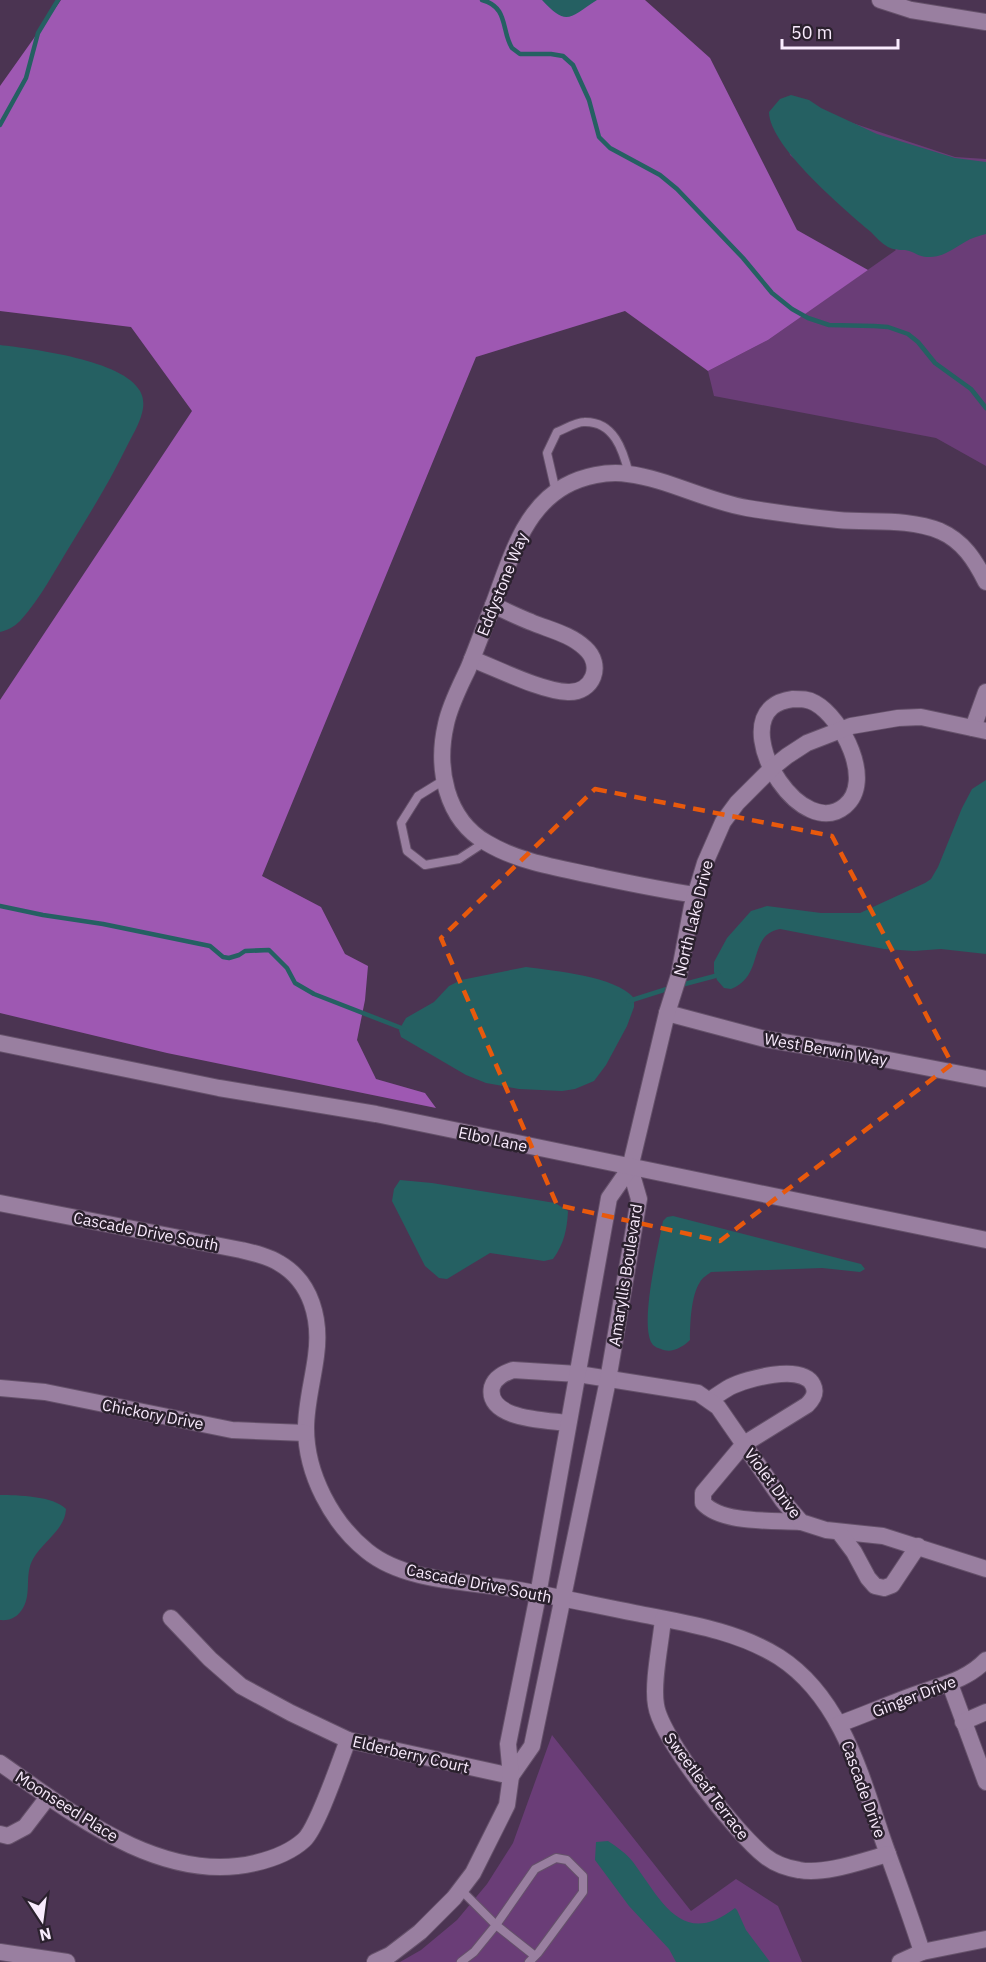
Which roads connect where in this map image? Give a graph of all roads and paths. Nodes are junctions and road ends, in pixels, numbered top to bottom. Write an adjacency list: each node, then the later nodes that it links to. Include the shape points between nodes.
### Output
1 (880, 0): 2 (street, via 911,10)
2 (986, 22)
3 (629, 474): 4 (street, Eddystone Way, via 612,473 579,480); 4 (lane, via 622,448 606,427 583,422 557,432 547,453); 5 (street, Eddystone Way, via 746,508 939,531 968,552)
4 (556, 492): 6 (street, Eddystone Way, via 526,525)
5 (986, 582)
6 (493, 605): 7 (street, Eddystone Way); 7 (street, via 575,640 588,650 595,664 594,677 586,688 572,693 556,692)
7 (472, 659): 12 (street, Eddystone Way, via 446,723 441,762)
8 (986, 692): 9 (street)
9 (980, 729): 10 (street, North Lake Drive, via 921,717 874,721)
10 (840, 730): 11 (street, North Lake Drive, via 807,743); 11 (street, via 824,710 804,699 773,706 766,714 761,734); 11 (street, via 855,760 857,783 854,794 838,811 813,811 802,805 793,799)
11 (772, 768): 14 (street, North Lake Drive, via 723,822)
12 (444, 780): 13 (street, Eddystone Way, via 458,815); 13 (lane, via 418,796 401,823 407,851 425,865 459,859)
13 (485, 842): 14 (street, Eddystone Way, via 519,857 577,872)
14 (696, 895): 15 (street, North Lake Drive)
15 (667, 1013): 17 (street, West Berwin Way, via 765,1039); 18 (street, North Lake Drive)
16 (0, 1043): 18 (street, Elbo Lane, via 219,1088 376,1114)
17 (986, 1079)
18 (630, 1168): 20 (street, Elbo Lane); 21 (street, Amaryllis Boulevard, via 609,1198); 22 (street, Amaryllis Boulevard, via 639,1199)
19 (0, 1203): 26 (street, Cascade Drive South, via 242,1250 277,1262 292,1273 304,1286 317,1320)
20 (986, 1240)
21 (578, 1374): 22 (street); 25 (street, Amaryllis Boulevard); 25 (street, via 513,1370 496,1380 492,1388 493,1399 508,1414)
22 (608, 1380): 24 (street, via 698,1393); 33 (street, Amaryllis Boulevard)
23 (0, 1388): 26 (street, Chickory Drive, via 45,1392 232,1430)
24 (710, 1400): 27 (street, Violet Drive); 27 (street, via 730,1387 763,1376 789,1374 810,1380 814,1398 807,1405)
25 (568, 1423): 32 (street, Amaryllis Boulevard)
26 (306, 1433): 32 (street, Cascade Drive South, via 310,1462 324,1496 343,1526 367,1551 394,1566 424,1575)
27 (744, 1444): 28 (street, Violet Drive); 28 (street, via 702,1493 703,1503 710,1510 748,1520)
28 (801, 1522): 29 (street, Violet Drive)
29 (838, 1532): 30 (street, Violet Drive, via 883,1536); 30 (street, via 874,1586 884,1588 892,1585)
30 (918, 1546): 31 (street, Violet Drive)
31 (986, 1569)
32 (538, 1595): 33 (street, Cascade Drive South); 43 (street, Amaryllis Boulevard, via 508,1744)
33 (562, 1599): 35 (street, Cascade Drive South); 43 (street, Amaryllis Boulevard, via 532,1746)
34 (171, 1618): 41 (street, Elderberry Court, via 241,1686)
35 (663, 1618): 40 (street, Cascade Drive South, via 728,1633 779,1657 808,1682); 47 (street, Sweetleaf Terrace, via 655,1689 660,1721 690,1769 753,1846 784,1867 801,1871 818,1872)
36 (986, 1660): 37 (street, Ginger Drive)
37 (950, 1684): 39 (street); 40 (street, Ginger Drive)
38 (986, 1712): 39 (street)
39 (963, 1722): 44 (street)
40 (839, 1724): 47 (street, Cascade Drive)
41 (348, 1740): 43 (street, Elderberry Court); 45 (street, Moonseed Place, via 306,1838 276,1857 240,1866 202,1866 165,1858 92,1826)
42 (0, 1763): 45 (street, Moonseed Place)
43 (511, 1776): 48 (street, Amaryllis Boulevard, via 507,1805 473,1873)
44 (986, 1782)
45 (48, 1797): 46 (street, via 25,1827 8,1836)
46 (0, 1833)
47 (888, 1854): 52 (street)
48 (460, 1889): 49 (lane); 55 (street, Amaryllis Boulevard, via 420,1932)
49 (496, 1925): 53 (lane); 53 (lane, via 535,1869 556,1858 567,1860 583,1876 583,1892); 56 (lane)
50 (986, 1939): 52 (street)
51 (0, 1952): 54 (street)
52 (922, 1952): 57 (street)
53 (532, 1959)
54 (58, 1961)
55 (375, 1962)
56 (461, 1962)
57 (900, 1962)

